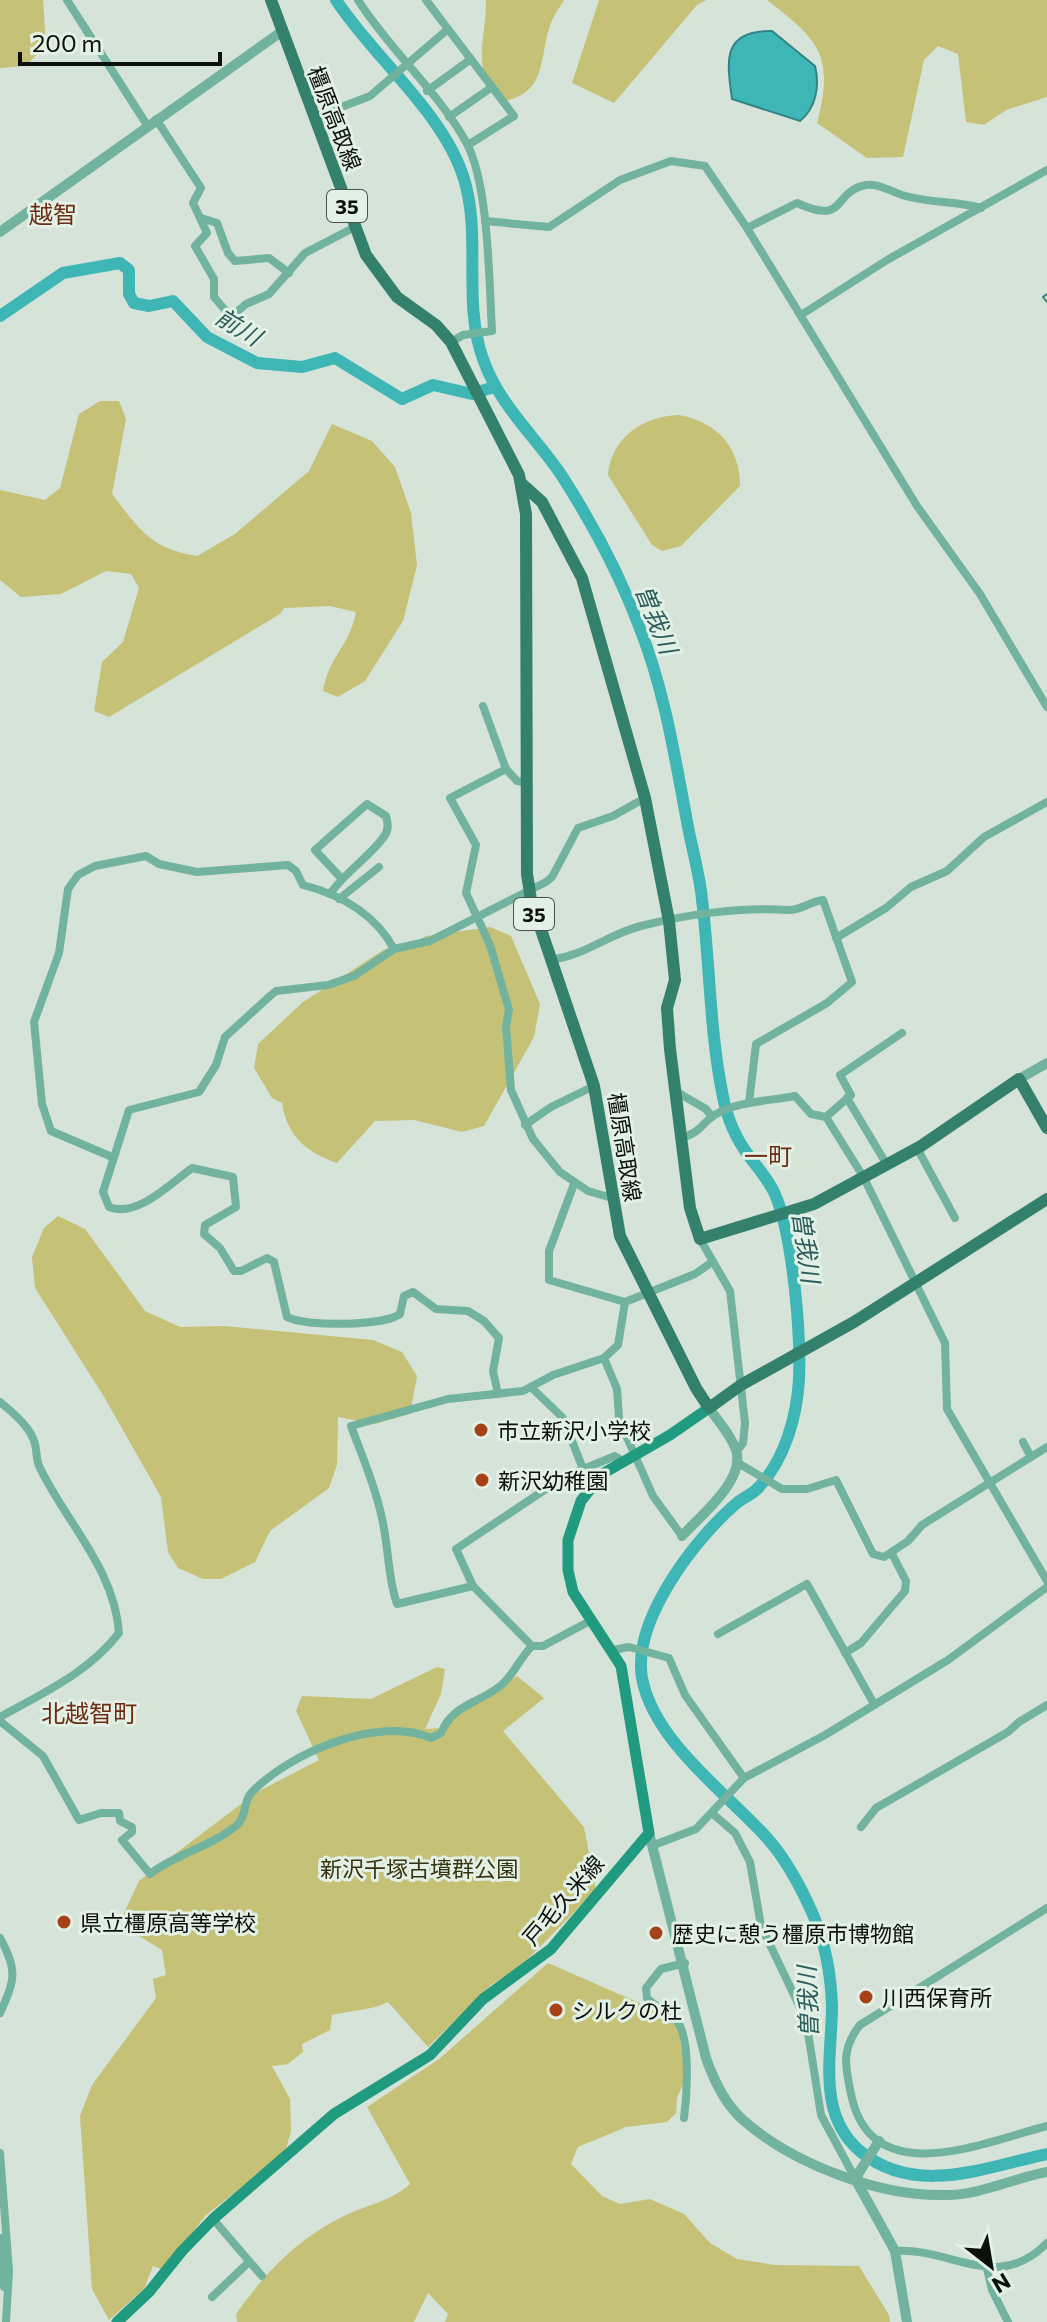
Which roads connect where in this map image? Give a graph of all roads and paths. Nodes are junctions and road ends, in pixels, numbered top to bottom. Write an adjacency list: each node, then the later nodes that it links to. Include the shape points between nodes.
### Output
1 (67, 0): 13 (street)
2 (271, 0): 6 (main road, 橿原高取線 / 35)
3 (358, 0): 8 (street)
4 (426, 0): 5 (street)
5 (448, 29): 7 (street); 8 (street)
6 (281, 32): 12 (main road, 橿原高取線 / 35); 13 (street)
7 (471, 59): 9 (street); 10 (street)
8 (404, 66): 10 (street); 12 (street, via 370,96)
9 (492, 87): 11 (street); 14 (street, via 514,116)
10 (427, 91): 11 (street)
11 (449, 117): 14 (street)
12 (313, 118): 19 (main road, 橿原高取線 / 35)
13 (151, 122): 17 (street, via 201,188 193,203); 21 (street)
14 (468, 145): 18 (street)
15 (1047, 170): 16 (street)
16 (982, 208): 20 (street, via 920,200 871,184 858,187 826,212 797,203); 23 (street)
17 (201, 218): 22 (street, via 217,223 235,261 269,258); 22 (street, via 207,233 195,246 214,279 214,297 231,317 269,294)
18 (485, 221): 20 (street, via 549,227 620,180 678,161 705,166); 24 (street, via 490,331)
19 (355, 227): 22 (street, via 305,253); 24 (main road, 橿原高取線 / 35, via 380,278)
20 (747, 228): 23 (street)
21 (0, 232)
22 (289, 273)
23 (801, 315): 27 (street)
24 (451, 342): 25 (main road, 橿原高取線 / 35)
25 (522, 484): 29 (main road, 橿原高取線 / 35); 30 (main road, 橿原高取線 / 35, via 542,502 582,578)
26 (483, 706): 28 (street)
27 (1047, 707)
28 (506, 769): 29 (street, via 517,781); 36 (street, via 450,798 475,839 466,893)
29 (528, 783): 34 (main road, 橿原高取線 / 35)
30 (645, 798): 34 (street, via 578,828 552,877); 37 (main road, 橿原高取線 / 35)
31 (1047, 802): 38 (street, via 984,837 947,871 911,887)
32 (379, 867): 35 (street)
33 (341, 878): 33 (street, via 389,825 386,816 367,804 315,850); 35 (street)
34 (529, 889): 36 (street); 40 (main road, 橿原高取線 / 35)
35 (334, 896): 39 (street, via 371,918); 54 (street, via 303,885 288,865 197,872 146,856 95,866 75,879 68,889 56,966 34,1022 42,1104 51,1131)
36 (477, 916): 39 (street, via 416,947); 50 (street, via 509,1010 508,1075)
37 (669, 921): 38 (street, via 774,906 789,910 823,900); 40 (street, via 642,925 584,953); 45 (main road, 橿原高取線 / 35, via 675,980 667,1008)
38 (836, 938): 47 (street, via 852,982 827,1003 756,1044)
39 (394, 949): 54 (street, via 342,981 276,991 225,1037 199,1092 129,1110)
40 (550, 960): 44 (main road, 橿原高取線 / 35)
41 (902, 1033): 46 (street, via 840,1075 851,1095)
42 (1047, 1063): 43 (street)
43 (1019, 1079): 51 (main road); 53 (main road)
44 (594, 1086): 50 (street); 58 (main road, 橿原高取線 / 35)
45 (675, 1091): 48 (street); 52 (main road, 橿原高取線 / 35)
46 (847, 1098): 49 (street); 55 (street)
47 (745, 1104): 48 (street); 49 (street, via 795,1096 811,1114)
48 (713, 1116): 52 (street)
49 (826, 1117): 56 (street)
50 (525, 1125): 57 (street)
51 (1047, 1128)
52 (682, 1137): 61 (main road, 橿原高取線 / 35, via 690,1208)
53 (917, 1148): 55 (main road); 60 (street)
54 (112, 1157): 69 (street, via 103,1192 115,1209 137,1206 192,1168 233,1177 236,1207 205,1225 204,1234 234,1271 267,1258 274,1262 283,1310 297,1322 388,1321 400,1314 404,1296 413,1292 436,1309 477,1316 499,1338 493,1371)
55 (887, 1165): 56 (main road)
56 (864, 1178): 61 (main road, via 790,1213); 63 (street)
57 (574, 1184): 58 (street); 65 (street, via 549,1251 549,1280)
58 (612, 1198): 64 (main road, 橿原高取線 / 35, via 625,1248)
59 (1047, 1199): 63 (main road)
60 (955, 1218)
61 (700, 1239): 62 (street)
62 (712, 1262): 64 (street); 67 (street, via 730,1291)
63 (917, 1282): 67 (main road); 80 (street, via 946,1349 947,1409)
64 (648, 1294): 65 (street); 71 (main road, 橿原高取線 / 35)
65 (625, 1302): 66 (street, via 618,1345)
66 (604, 1358): 68 (street); 75 (street, via 617,1389 619,1418)
67 (741, 1385): 71 (main road); 74 (street, via 745,1423)
68 (532, 1388): 69 (street); 79 (street, via 563,1418)
69 (498, 1394): 84 (street, via 428,1403 351,1426 378,1502 397,1604)
70 (0, 1402): 92 (street, via 35,1441 38,1465 77,1524 111,1594 119,1633 70,1678)
71 (709, 1408): 74 (street); 75 (main road)
72 (1023, 1442): 76 (street)
73 (1047, 1447): 76 (street)
74 (737, 1451): 78 (street)
75 (635, 1452): 77 (main road); 81 (street, via 653,1496)
76 (1031, 1457): 80 (street)
77 (621, 1460): 79 (street, via 615,1456); 85 (main road, via 588,1489 568,1540 570,1582)
78 (738, 1463): 81 (street, via 733,1478); 82 (street, via 779,1487 807,1489 836,1480 873,1554)
79 (583, 1469): 84 (street, via 456,1549)
80 (990, 1482): 82 (street, via 922,1525); 83 (street)
81 (682, 1536)
82 (892, 1554): 89 (street, via 906,1581 905,1591 861,1643)
83 (1047, 1584): 90 (street, via 948,1660)
84 (473, 1586): 87 (street)
85 (590, 1621): 87 (street, via 543,1646); 88 (main road)
86 (718, 1634): 89 (street, via 807,1584)
87 (532, 1646): 92 (street, via 501,1685 457,1709 441,1733 431,1738 405,1729 372,1732 312,1749 248,1795 240,1823 150,1874 122,1840 132,1827 120,1821 119,1813 79,1820 43,1756)
88 (613, 1650): 93 (street, via 629,1647 669,1658 685,1695); 96 (main road, via 621,1666)
89 (845, 1653): 90 (street)
90 (874, 1704): 93 (street)
91 (1047, 1705): 95 (street, via 876,1808)
92 (0, 1719)
93 (740, 1781): 94 (street)
94 (714, 1812): 96 (street, via 684,1836); 106 (street, via 735,1833 750,1862 761,1926 806,2020 821,2115)
95 (861, 1827)
96 (652, 1839): 99 (street); 107 (main road, 戸毛久米線, via 551,1949 483,1999 430,2055 334,2114)
97 (1047, 1908): 103 (street, via 860,2025 852,2035 844,2063 853,2108)
98 (0, 1938): 100 (street, via 12,1959 14,1982)
99 (685, 1963): 101 (street, via 661,1969 646,1988 647,1998 681,2028 688,2085); 106 (street, via 715,2085 743,2120 789,2150)
100 (0, 2013)
101 (684, 2118)
102 (1047, 2126): 103 (street, via 932,2155)
103 (877, 2142): 106 (street)
104 (0, 2153): 115 (street, via 9,2271)
105 (1047, 2172): 106 (street, via 945,2195)
106 (858, 2179): 110 (street)
107 (213, 2219): 111 (street); 117 (main road, 戸毛久米線)
108 (0, 2238): 115 (street)
109 (1047, 2243): 112 (street, via 1030,2260)
110 (895, 2251): 112 (street, via 916,2249); 118 (street)
111 (249, 2262): 113 (street); 114 (street)
112 (987, 2269): 119 (street)
113 (262, 2276)
114 (212, 2297)
115 (5, 2300): 116 (street)
116 (6, 2322)
117 (117, 2322)
118 (907, 2322)
119 (1008, 2322)

